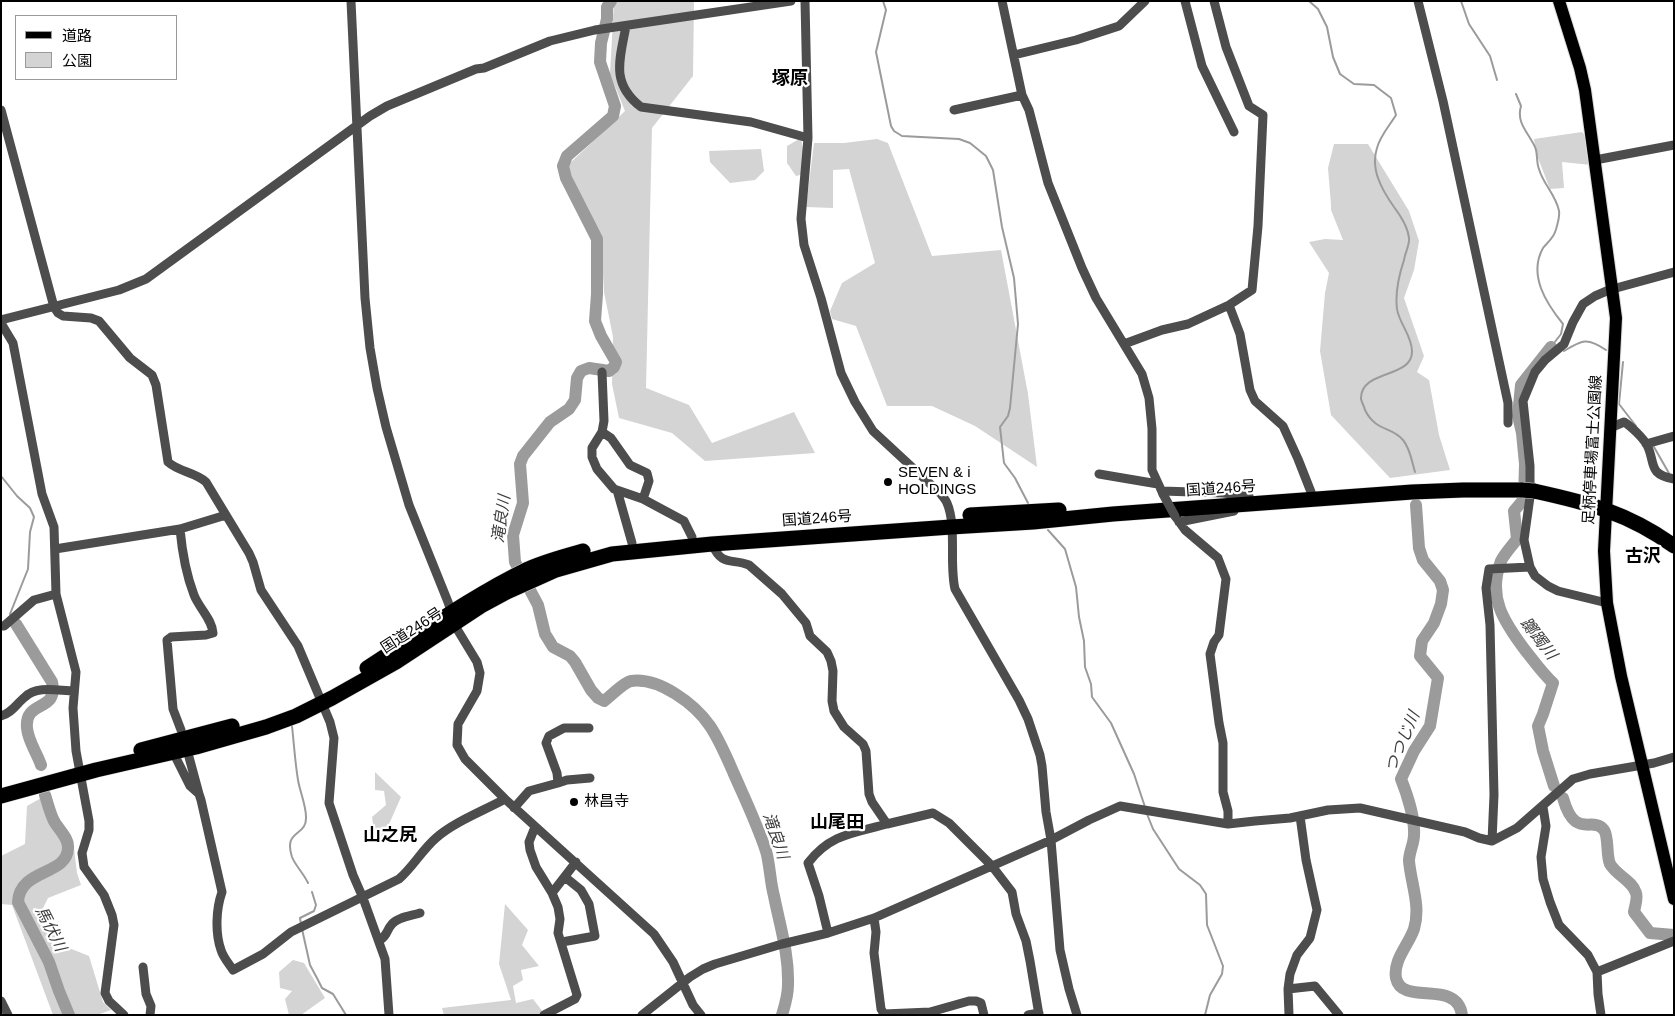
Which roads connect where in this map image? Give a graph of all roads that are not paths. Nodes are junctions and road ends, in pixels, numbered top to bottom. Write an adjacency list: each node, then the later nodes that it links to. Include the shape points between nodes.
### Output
1 (351, 1): 15 (street)
2 (791, 1): 10 (street)
3 (804, 1): 17 (street)
4 (1002, 1): 11 (street)
5 (1145, 1): 11 (street, via 1119,26)
6 (1185, 1): 16 (street, via 1202,66)
7 (1214, 1): 22 (street, via 1226,48 1249,106 1263,116 1252,290)
8 (1418, 1): 28 (street, via 1443,101)
9 (1559, 1): 19 (main road, 足柄停車場富士公園線, via 1580,68)
10 (626, 26): 15 (street, via 550,41 387,106); 17 (street, via 618,72 628,93 641,107 751,122)
11 (1014, 55): 12 (street)
12 (1022, 94): 14 (street); 25 (street, via 1048,183 1082,268)
13 (1, 110): 23 (street)
14 (954, 110)
15 (356, 125): 23 (street, via 146,279 119,290); 57 (street, via 370,348 386,427 402,481)
16 (1234, 132)
17 (808, 138): 45 (street, via 801,219 804,245 841,373 873,431 940,494 947,503)
18 (1674, 145): 19 (street)
19 (1595, 160): 21 (main road, 足柄停車場富士公園線)
20 (1674, 272): 21 (street)
21 (1613, 289): 27 (street, via 1583,304 1564,344 1535,372); 30 (main road, 足柄停車場富士公園線, via 1616,318)
22 (1230, 305): 25 (street, via 1188,324); 39 (street, via 1240,334 1250,390 1256,401 1283,426)
23 (54, 307): 24 (street); 43 (street, via 63,316 100,321 130,358 152,375 168,462 175,468 200,476)
24 (1, 322): 52 (street, via 13,343 42,494 54,527)
25 (1124, 344): 38 (street, via 1142,374 1149,398 1152,470)
26 (602, 372): 31 (street)
27 (1523, 402): 28 (street); 53 (street, via 1530,466 1530,497 1524,540)
28 (1508, 404): 29 (street)
29 (1508, 423)
30 (1610, 428): 33 (street, via 1624,422); 42 (main road, 足柄停車場富士公園線)
31 (602, 432): 37 (street, via 592,448 592,458 597,469); 40 (street, via 611,438 630,465 647,473 649,480)
32 (1674, 436): 33 (street)
33 (1646, 444): 35 (street, via 1654,469 1663,477)
34 (1099, 474): 38 (street)
35 (1674, 479)
36 (1528, 486): 39 (highway, 国道246号, via 1449,481); 41 (highway, 国道246号, via 1280,503); 42 (highway, 国道246号)
37 (617, 490): 40 (street); 49 (street)
38 (1161, 490): 41 (street, via 1223,493); 44 (street, bridge)
39 (1310, 492): 41 (highway, 国道246号)
40 (643, 499): 48 (street, via 684,521)
41 (1246, 500): 44 (street, via 1235,510); 45 (highway, 国道246号, via 1033,522)
42 (1607, 505): 47 (highway, 国道246号, via 1639,514); 51 (highway, 国道246号); 56 (main road, 足柄停車場富士公園線, via 1604,551)
43 (226, 515): 46 (street); 60 (street, via 253,562 261,590 298,646)
44 (1177, 519): 79 (street, via 1218,558 1226,579 1219,635 1210,654 1223,743 1223,792)
45 (951, 522): 48 (highway, 国道246号); 50 (highway, 国道246号); 81 (street, via 955,589 1028,719 1040,755)
46 (180, 530): 52 (street); 63 (street, via 182,552 194,596 213,627 213,633 206,635 167,640 173,709)
47 (1674, 535)
48 (692, 537): 49 (highway, 国道246号)
49 (632, 543): 54 (highway, 国道246号, via 572,554)
50 (712, 544): 54 (highway, 国道246号, via 612,554); 78 (street, via 722,559 749,565 782,594 806,623 810,636 826,652 833,671 834,711 844,727 863,744 869,794)
51 (1674, 546)
52 (55, 549): 55 (street)
53 (1530, 567): 56 (street, via 1535,576 1558,591); 82 (street, via 1489,569 1486,588 1490,624)
54 (533, 573): 57 (highway, 国道246号)
55 (56, 594): 58 (street, via 34,600); 59 (street, via 76,672)
56 (1607, 603): 67 (main road, 足柄停車場富士公園線)
57 (453, 618): 60 (highway, 国道246号); 74 (street, via 480,673 477,690 458,724 457,745 465,759)
58 (1, 626)
59 (74, 691): 61 (street, via 47,689 26,695 8,714); 68 (street)
60 (320, 700): 64 (highway, 国道246号, via 296,716 266,727); 68 (highway, 国道246号); 87 (street, via 334,738 329,803)
61 (1, 716)
62 (589, 728): 70 (street, via 564,728 549,736 546,743 558,773)
63 (182, 730)
64 (173, 752): 68 (highway, 国道246号); 72 (street, via 190,786)
65 (189, 757): 72 (street)
66 (1674, 757): 67 (street)
67 (1642, 765): 75 (street, via 1573,778); 88 (main road, 足柄停車場富士公園線)
68 (79, 770): 71 (highway, 国道246号); 73 (highway, 国道246号); 103 (street, via 89,821 82,859 104,895 114,925 105,991 109,1001)
69 (590, 778): 70 (street)
70 (558, 784): 76 (street, via 529,791)
71 (1, 786)
72 (200, 794): 87 (street, via 222,892 217,934 221,952 233,970 263,954 291,932)
73 (1, 796)
74 (505, 799): 76 (street); 87 (street, via 447,830 400,879)
75 (1543, 807): 82 (street, via 1518,828); 96 (street, via 1546,826 1541,857 1550,902 1558,925 1588,955)
76 (514, 808): 80 (street)
77 (1300, 816): 79 (street); 82 (street, via 1360,808); 98 (street, via 1317,910 1310,938 1297,956 1290,974)
78 (887, 824): 84 (street, via 933,813 949,824); 91 (street, via 839,837 808,863)
79 (1228, 824): 81 (street, via 1120,806)
80 (535, 828): 83 (street); 86 (street, via 529,842 530,850)
81 (1051, 840): 84 (street); 110 (street, via 1060,950)
82 (1492, 841)
83 (576, 862): 85 (street); 97 (street, via 654,934 673,962)
84 (992, 866): 90 (street); 101 (street, via 1012,892 1029,954)
85 (564, 877): 86 (street); 94 (street, via 581,890 589,904 595,936)
86 (552, 893): 94 (street, via 560,919 558,933)
87 (363, 898): 92 (street)
88 (1674, 899)
89 (420, 913): 92 (street, via 391,925 386,936)
90 (874, 918): 91 (street); 108 (street, via 874,953 884,1014 930,1012 976,1001)
91 (828, 933): 97 (street, via 715,964)
92 (379, 941): 105 (street, via 387,972)
93 (1674, 941): 96 (street)
94 (562, 942): 106 (street, via 577,995)
95 (143, 967): 104 (street)
96 (1597, 972): 113 (street)
97 (682, 984): 100 (street); 107 (street)
98 (1288, 989): 111 (street); 112 (street, via 1315,986)
99 (1, 1001): 102 (street)
100 (643, 1014)
101 (1039, 1014): 109 (street)
102 (8, 1015)
103 (124, 1015)
104 (150, 1015)
105 (389, 1015)
106 (544, 1015)
107 (701, 1015)
108 (984, 1015)
109 (1028, 1015)
110 (1077, 1015)
111 (1289, 1015)
112 (1340, 1015)
113 (1601, 1015)

